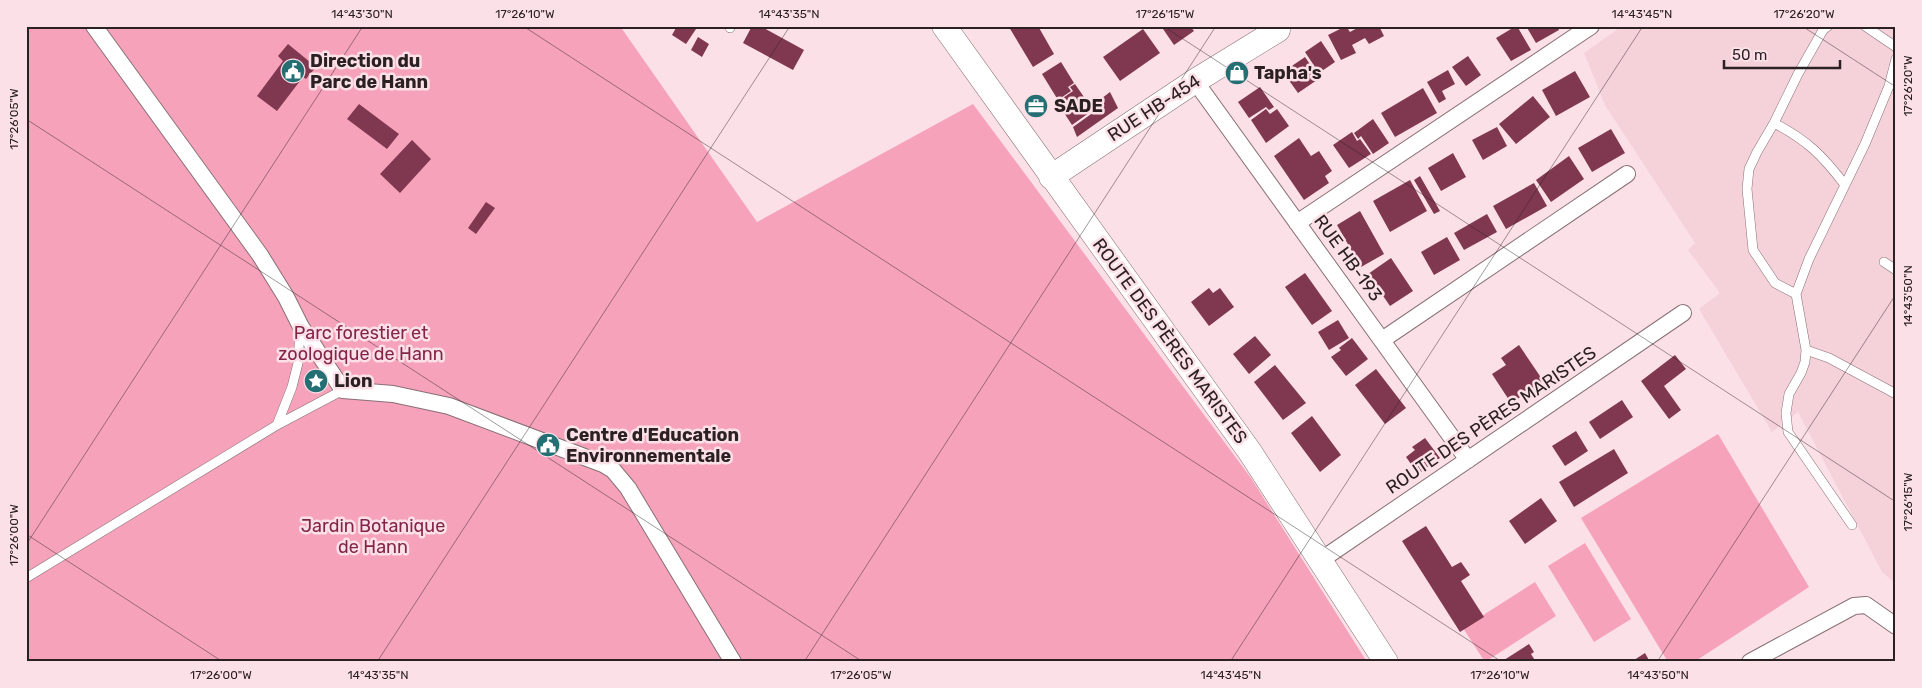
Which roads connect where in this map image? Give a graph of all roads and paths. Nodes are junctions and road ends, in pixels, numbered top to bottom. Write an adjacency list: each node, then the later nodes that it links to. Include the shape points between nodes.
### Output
1 (94, 26): 19 (street, via 260,255)
2 (944, 26): 12 (street, ROUTE DES PÈRES MARISTES)
3 (1591, 26): 14 (street)
4 (1828, 26): 10 (lane, via 1798,74)
5 (1865, 26): 7 (lane)
6 (1278, 28): 9 (street, RUE HB-454)
7 (1896, 47)
8 (1896, 59): 13 (lane, via 1886,94)
9 (1195, 80): 12 (street, RUE HB-454); 14 (street, RUE HB-193)
10 (1774, 123): 13 (lane, via 1814,149); 17 (lane, via 1749,169 1747,189 1754,250 1775,283)
11 (1627, 174): 20 (street)
12 (1051, 176): 27 (street, ROUTE DES PÈRES MARISTES, via 1250,452)
13 (1846, 185): 17 (lane, via 1809,259)
14 (1297, 222): 20 (street, RUE HB-193)
15 (1884, 262): 16 (lane)
16 (1896, 270)
17 (1796, 294): 21 (lane)
18 (1683, 313): 25 (street, ROUTE DES PÈRES MARISTES)
19 (301, 327): 22 (street); 24 (lane, via 298,363)
20 (1382, 340): 25 (street, RUE HB-193)
21 (1806, 350): 23 (lane, via 1829,358); 26 (lane, via 1801,373 1788,394 1788,432)
22 (343, 390): 24 (lane); 31 (street, via 393,394 449,406 613,470 628,488)
23 (1896, 394)
24 (277, 425): 28 (lane)
25 (1468, 460): 27 (street, ROUTE DES PÈRES MARISTES)
26 (1852, 525)
27 (1321, 560): 32 (street, ROUTE DES PÈRES MARISTES)
28 (26, 578)
29 (1896, 626): 30 (street, via 1866,604 1854,606)
30 (1755, 661)
31 (733, 662)
32 (1386, 662)

